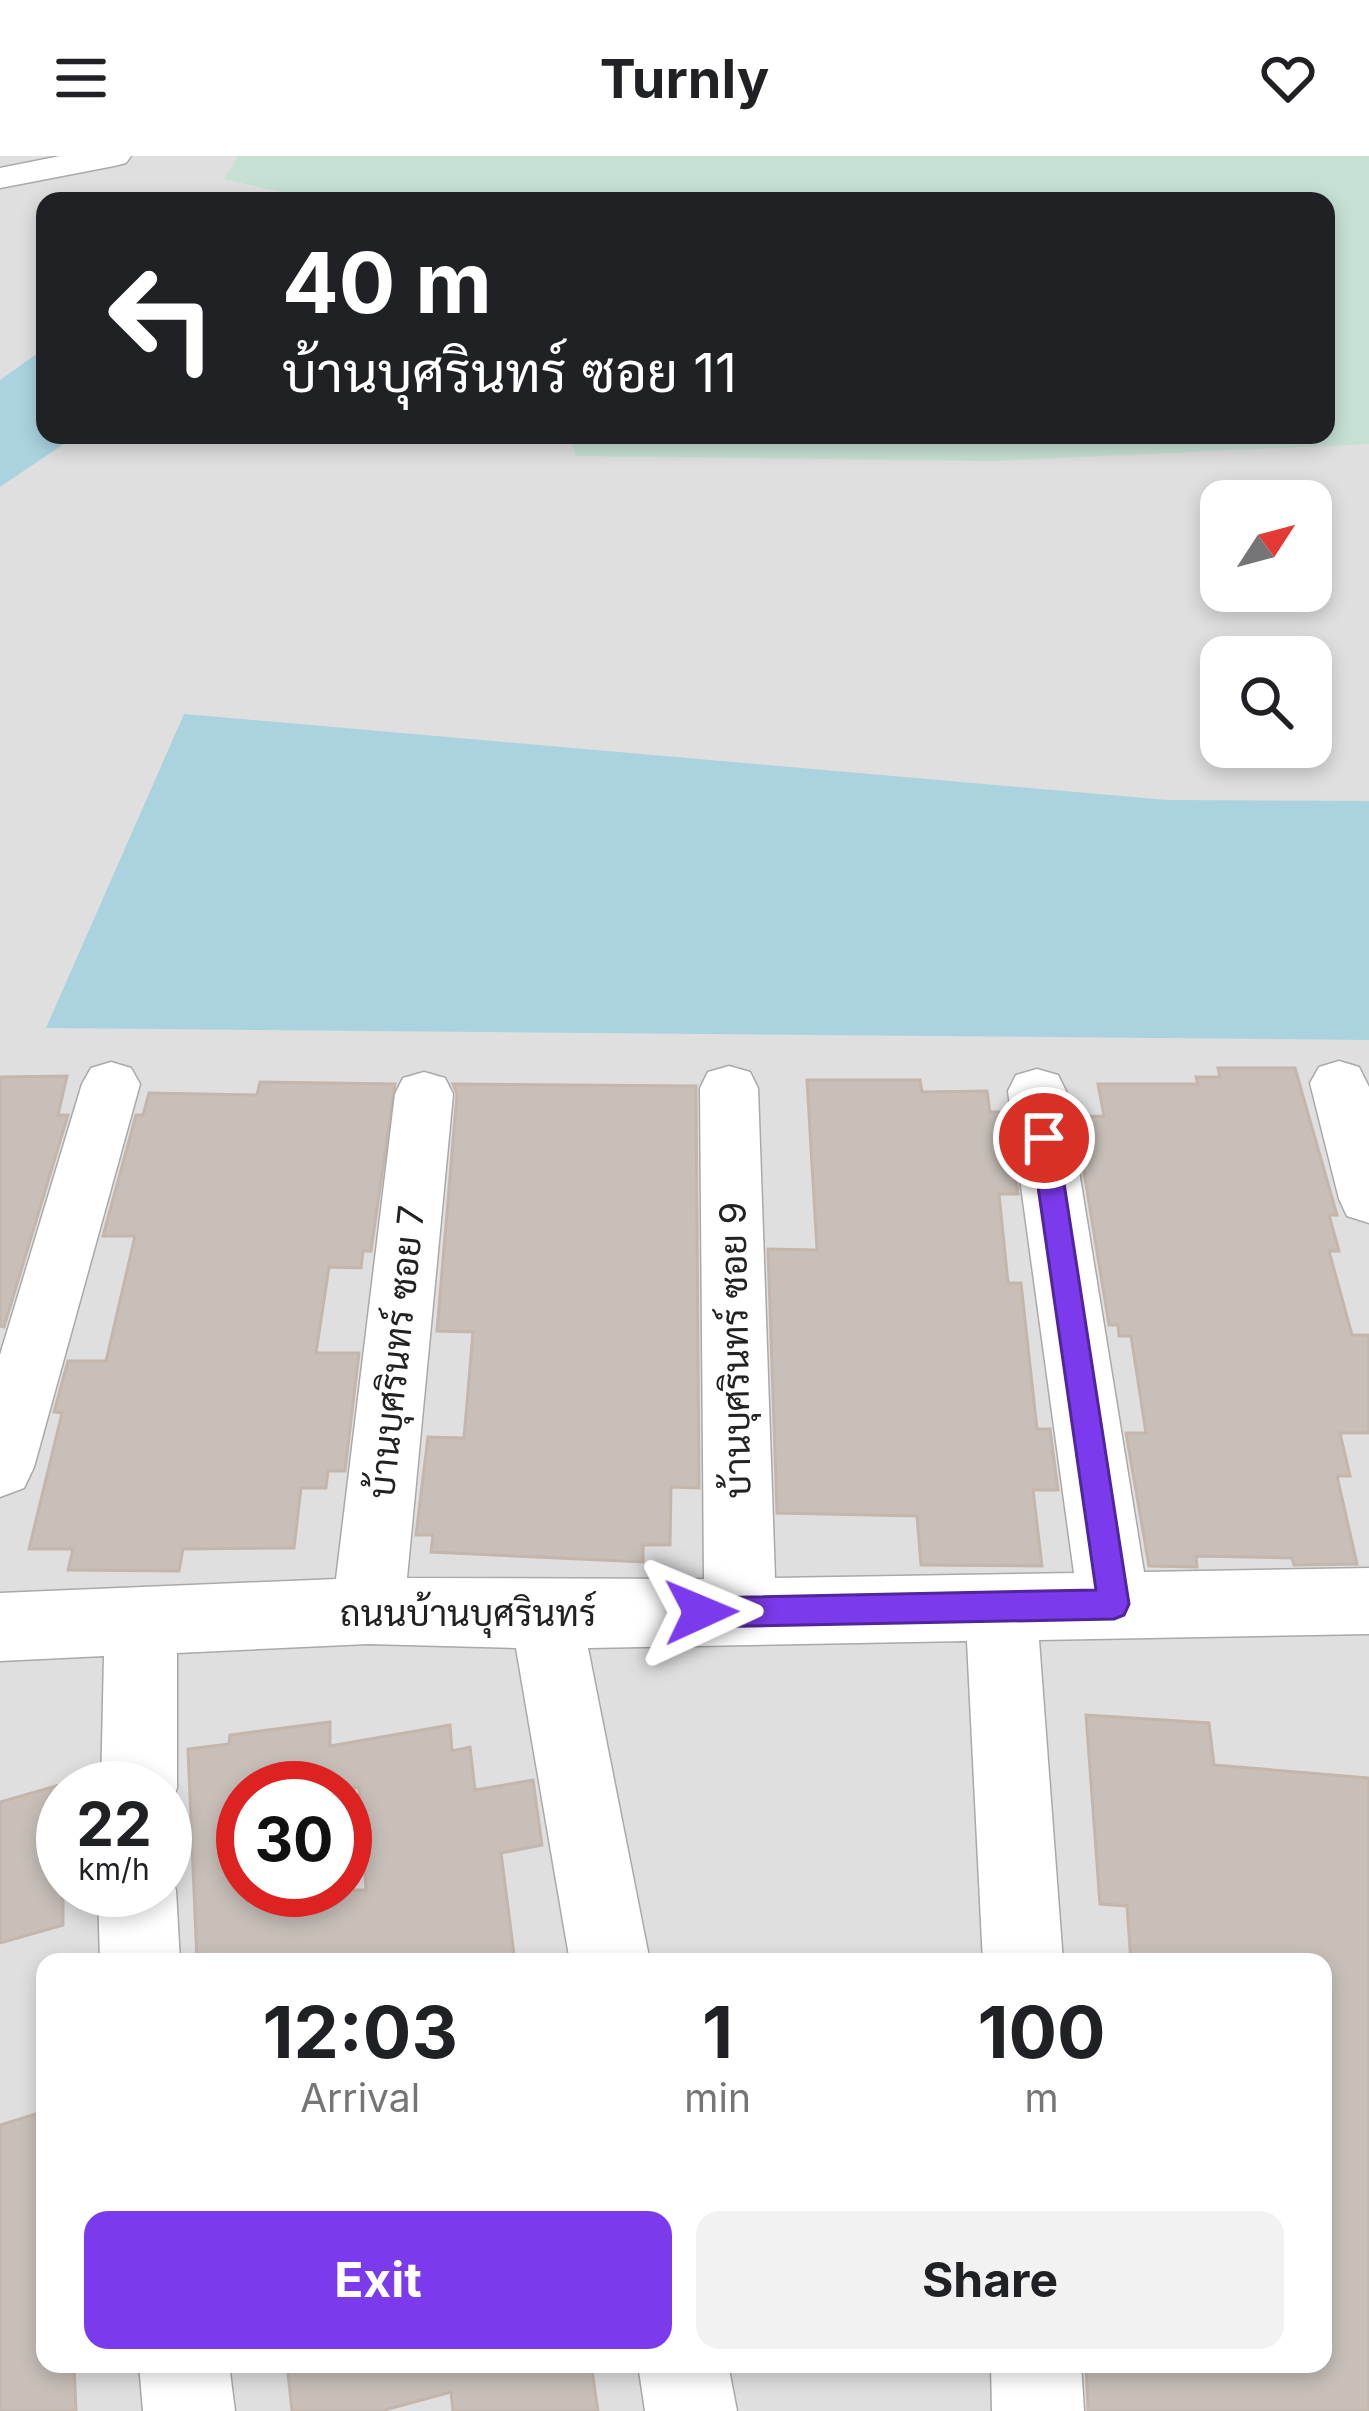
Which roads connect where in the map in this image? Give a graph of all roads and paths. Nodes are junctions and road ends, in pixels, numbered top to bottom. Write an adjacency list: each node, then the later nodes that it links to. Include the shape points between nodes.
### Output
1 (114, 156): 2 (street)
2 (0, 178)
3 (1339, 1083): 8 (street)
4 (111, 1084): 9 (street)
5 (729, 1088): 14 (street, บ้านบุศรินทร์ ซอย 9)
6 (1037, 1091): 11 (street)
7 (424, 1094): 13 (street, บ้านบุศรินทร์ ซอย 7)
8 (1369, 1199)
9 (0, 1467)
10 (1369, 1601): 11 (street, ถนนบ้านบุศรินทร์)
11 (1114, 1604): 12 (street, ถนนบ้านบุศรินทร์)
12 (1001, 1607): 14 (street, ถนนบ้านบุศรินทร์); 22 (street)
13 (368, 1611): 15 (street, ถนนบ้านบุศรินทร์); 16 (street, ถนนบ้านบุศรินทร์)
14 (740, 1612): 15 (street, ถนนบ้านบุศรินทร์)
15 (546, 1616): 21 (street)
16 (141, 1619): 17 (street, ถนนบ้านบุศรินทร์); 18 (street)
17 (0, 1628)
18 (139, 1761)
19 (138, 1917): 20 (street)
20 (140, 1953)
21 (608, 1953)
22 (1022, 1953)
23 (185, 2373): 26 (street)
24 (684, 2373): 27 (street)
25 (1036, 2373): 28 (street)
26 (189, 2411)
27 (691, 2411)
28 (1037, 2411)

